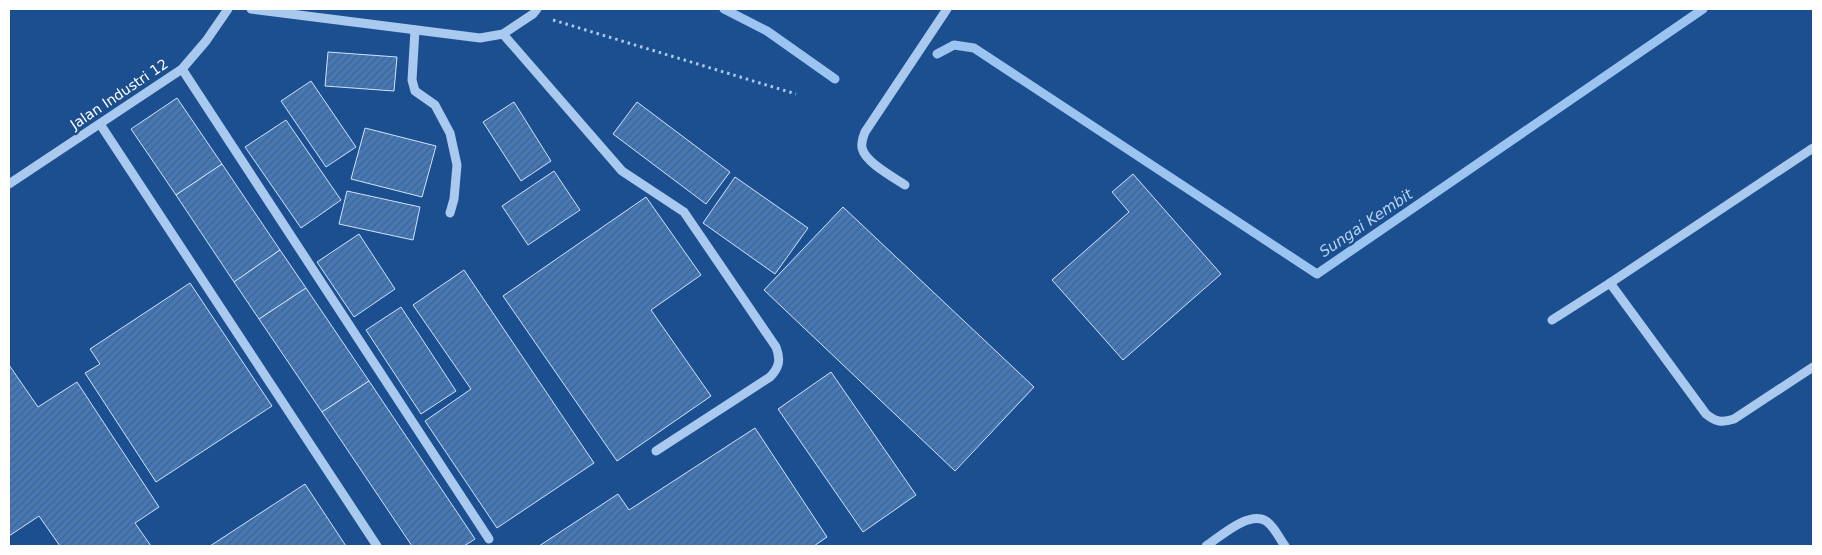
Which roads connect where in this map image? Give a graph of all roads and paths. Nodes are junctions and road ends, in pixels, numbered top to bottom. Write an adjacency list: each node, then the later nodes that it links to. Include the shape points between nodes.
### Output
1 (228, 9): 7 (street, Jalan Industri 12)
2 (251, 9): 5 (street)
3 (947, 9): 12 (street, via 862,139 862,148 871,161)
4 (535, 11): 6 (street); 8 (path)
5 (415, 30): 6 (street, via 480,38); 13 (street, via 412,80 415,91 435,105 450,133 457,164)
6 (503, 34): 17 (street, via 622,171 684,212 779,355 776,372 770,377)
7 (182, 69): 9 (street, Jalan Industri 12); 18 (street)
8 (796, 94)
9 (100, 124): 11 (street, Jalan Industri 12); 19 (street)
10 (1813, 148): 14 (street)
11 (9, 184)
12 (905, 185)
13 (450, 213)
14 (1610, 283): 15 (street); 16 (street, via 1714,421 1734,419)
15 (1552, 320)
16 (1813, 367)
17 (656, 451)
18 (489, 540)
19 (377, 546)
20 (1206, 546): 21 (street, via 1243,521 1254,518 1264,520 1273,528)
21 (1285, 546)

